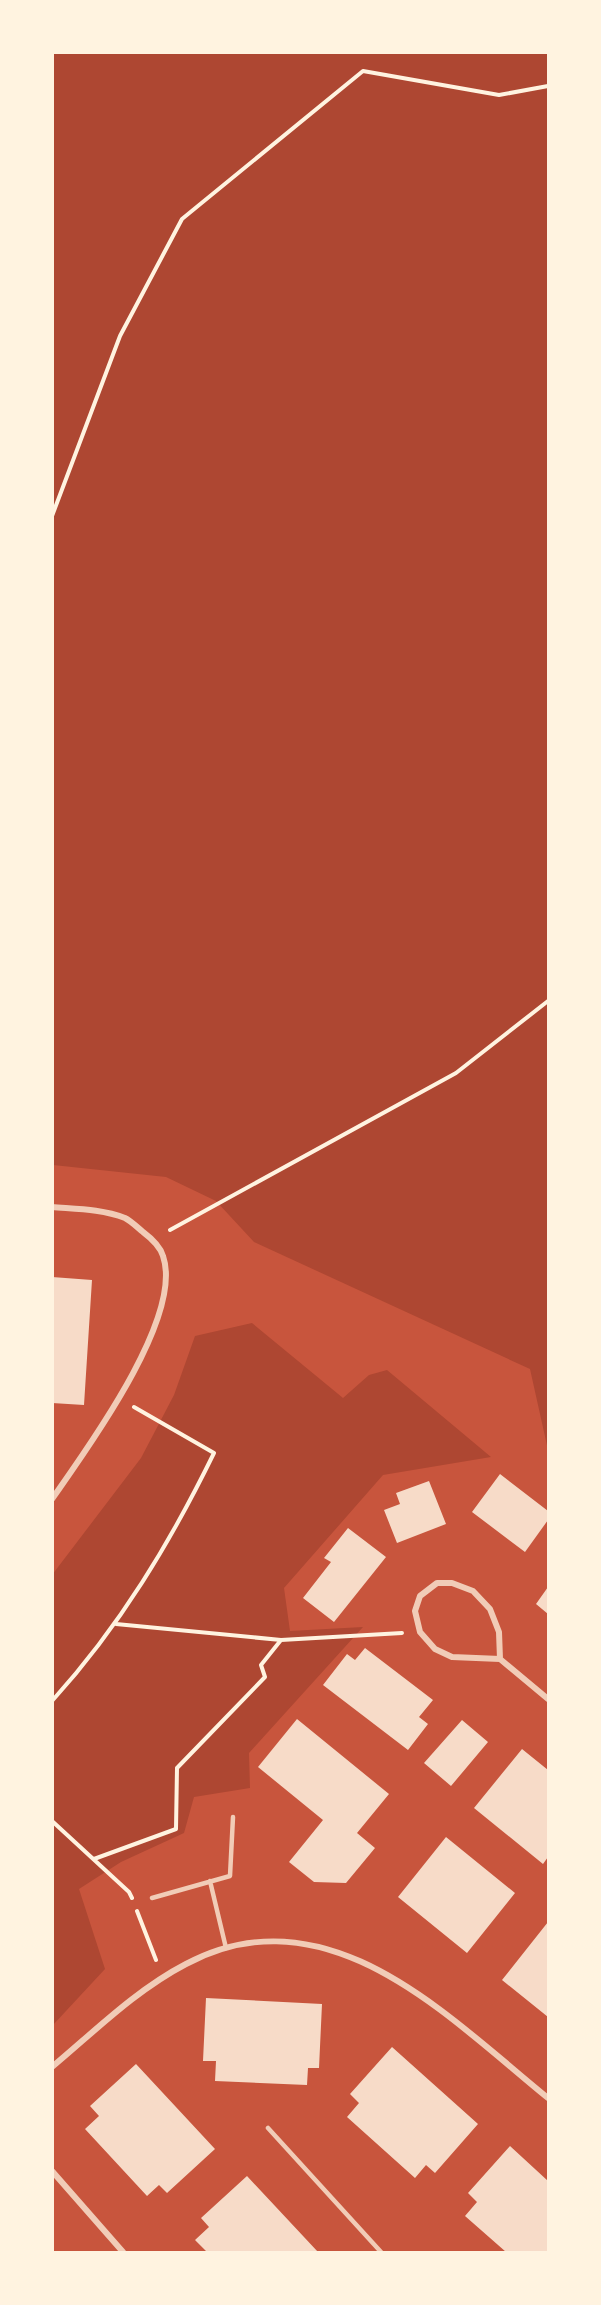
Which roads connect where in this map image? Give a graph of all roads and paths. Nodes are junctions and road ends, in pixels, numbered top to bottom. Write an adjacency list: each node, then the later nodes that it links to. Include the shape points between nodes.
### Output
1 (549, 86): 2 (path, via 499,95 363,71 182,219 120,336)
2 (52, 516)
3 (549, 1001): 5 (path, via 456,1073)
4 (52, 1206): 5 (street, via 126,1218)
5 (153, 1240): 6 (street, via 163,1254 167,1276 148,1339)
6 (121, 1400): 7 (street); 8 (path, via 214,1452 180,1524)
7 (52, 1500)
8 (116, 1623): 10 (path); 13 (path)
9 (420, 1632): 10 (path); 11 (street, via 435,1649 452,1657); 11 (street, via 415,1611 420,1596 437,1583 452,1583 473,1591 490,1609 499,1632)
10 (281, 1640): 16 (path, via 261,1665 265,1677 177,1768 176,1829)
11 (500, 1659): 12 (street)
12 (549, 1699)
13 (52, 1701)
14 (233, 1817): 17 (lane, via 230,1876)
15 (52, 1821): 16 (path)
16 (94, 1859): 20 (path, via 129,1892)
17 (210, 1881): 18 (lane); 19 (lane)
18 (152, 1898)
19 (226, 1948): 20 (street); 22 (street, via 267,1940 297,1941 362,1961 436,2006)
20 (163, 1977): 21 (street)
21 (52, 2067)
22 (549, 2098)
23 (268, 2127): 26 (lane)
24 (52, 2171): 25 (street)
25 (123, 2253)
26 (381, 2253)

